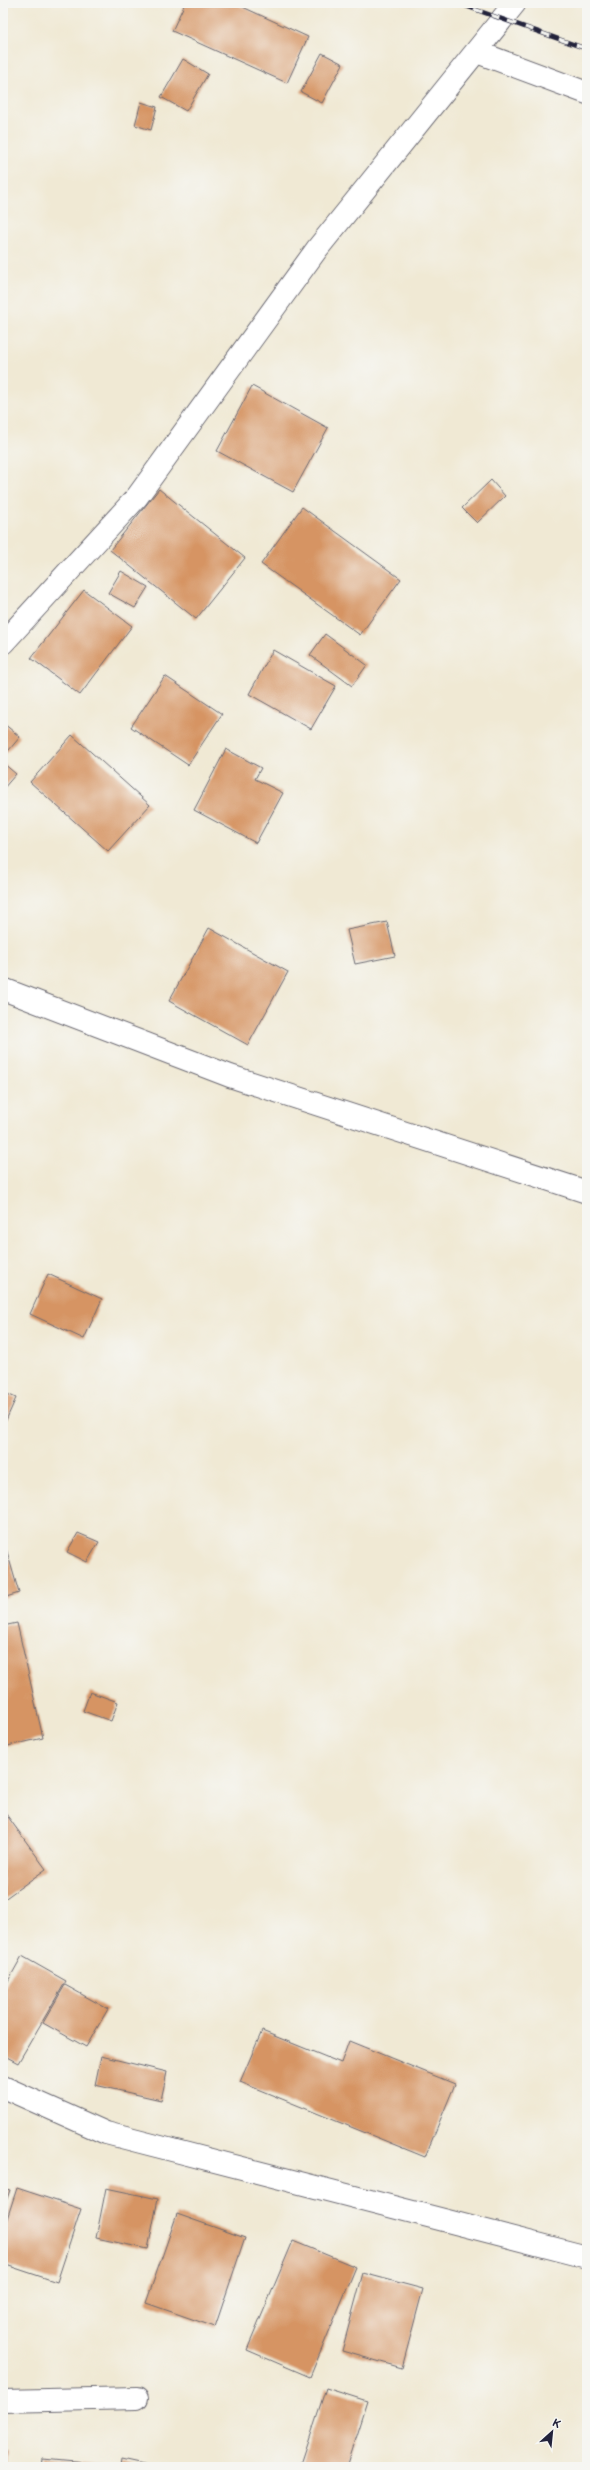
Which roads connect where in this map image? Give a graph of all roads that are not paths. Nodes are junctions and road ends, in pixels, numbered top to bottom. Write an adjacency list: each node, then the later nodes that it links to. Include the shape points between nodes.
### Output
1 (515, 3): 2 (street)
2 (476, 52): 3 (street); 4 (street, via 316,249 137,497)
3 (587, 93)
4 (3, 643)
5 (3, 989): 6 (street, via 230,1076)
6 (587, 1192)
7 (3, 2087): 8 (street, via 106,2134)
8 (587, 2257)
9 (137, 2398): 10 (street)
10 (3, 2401)

